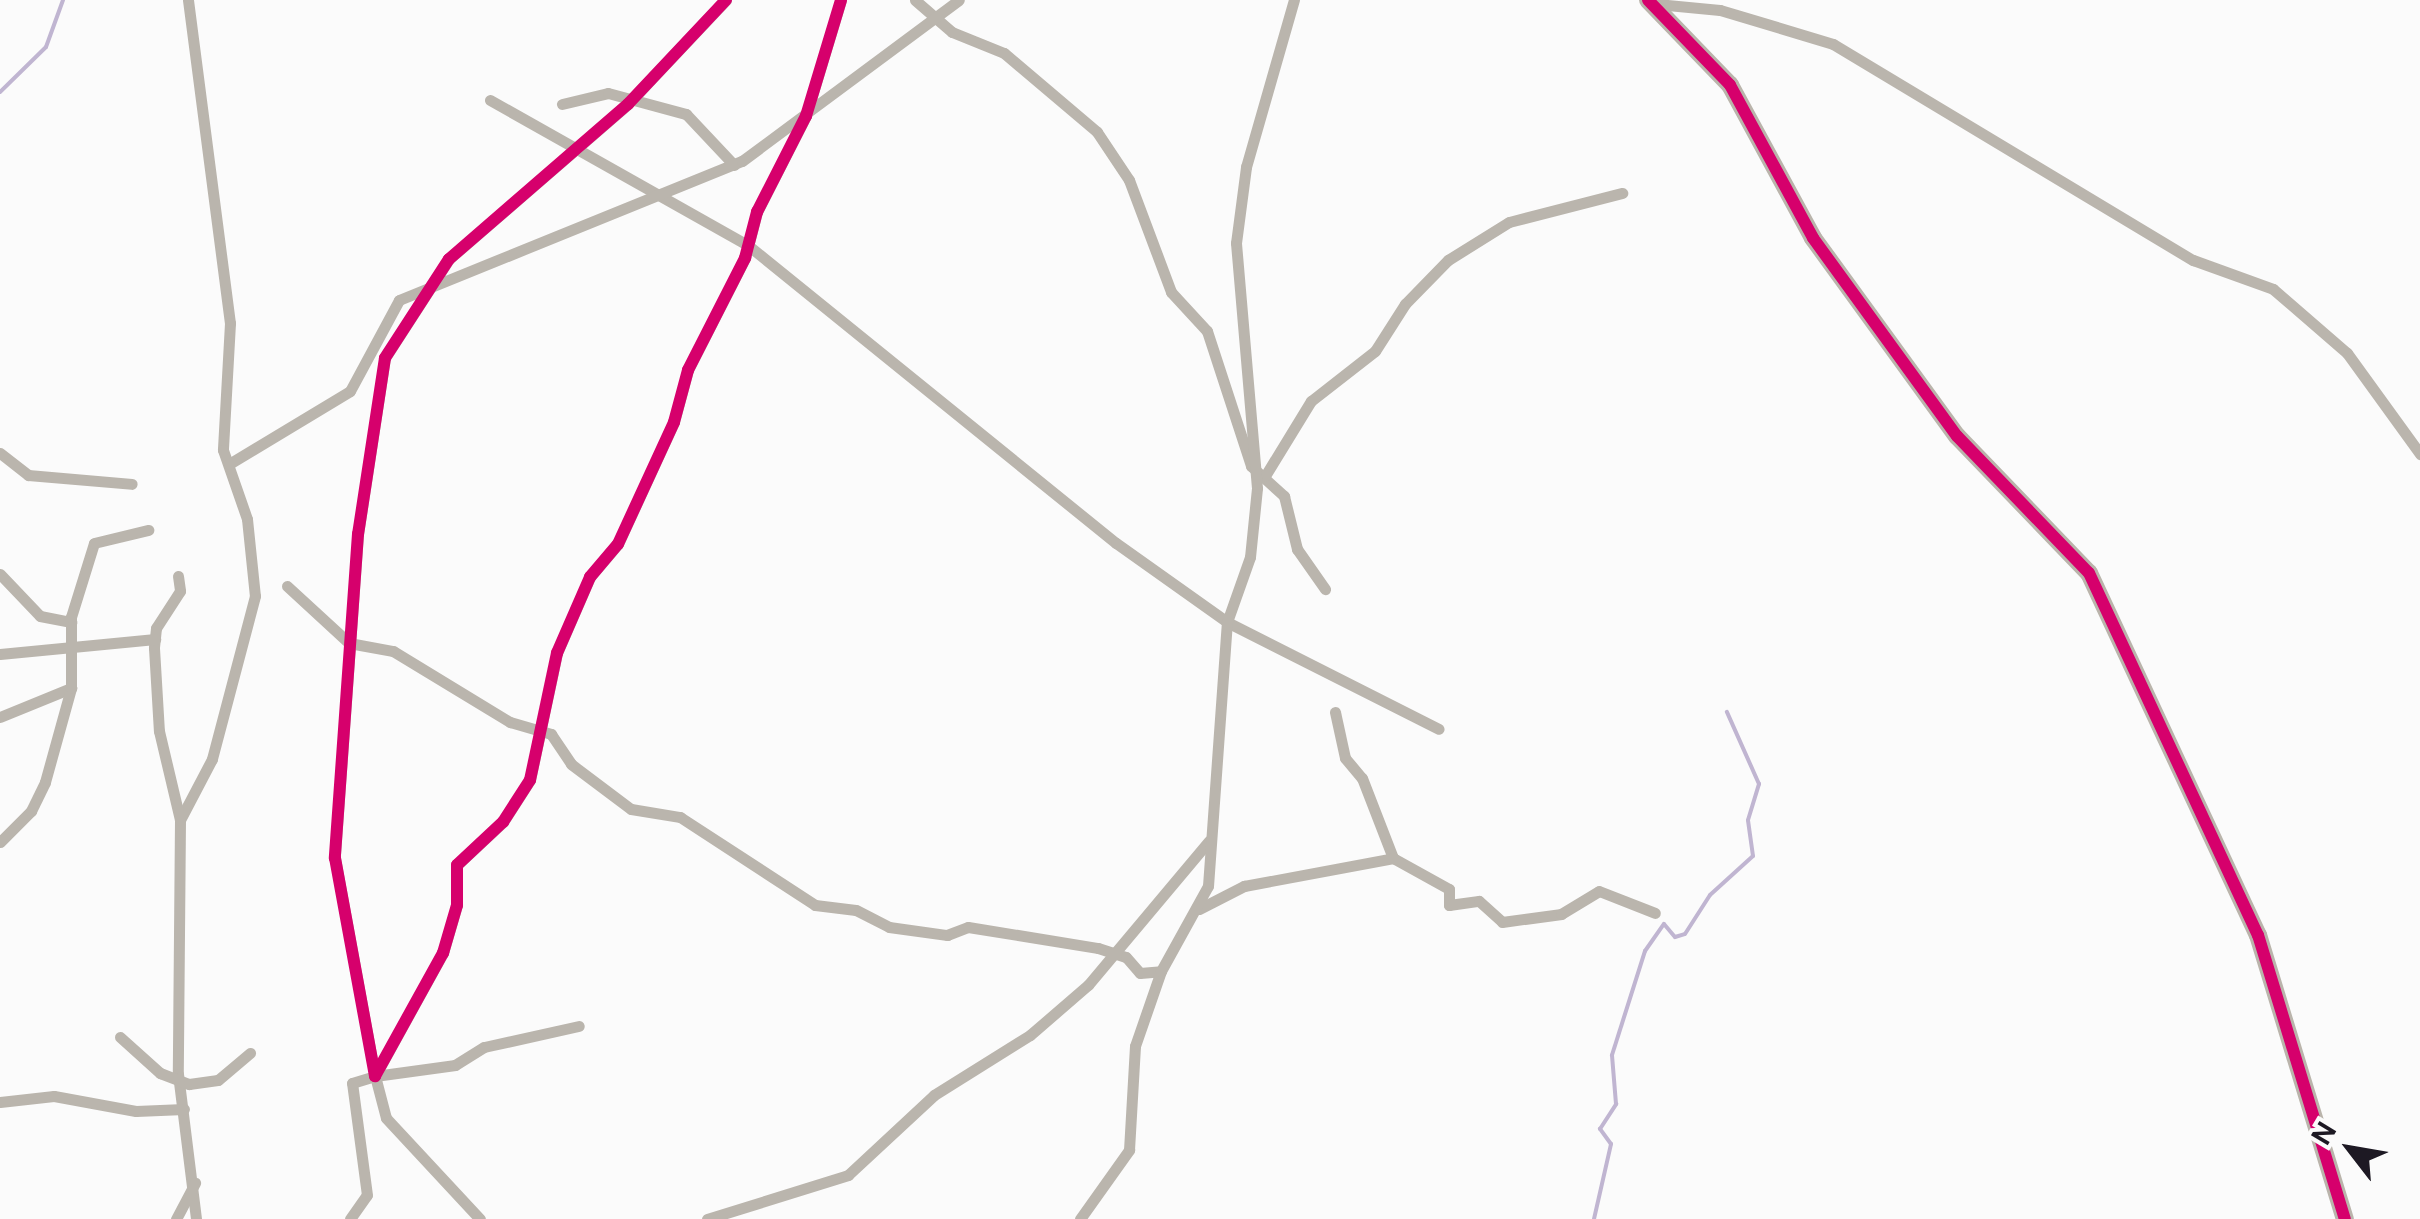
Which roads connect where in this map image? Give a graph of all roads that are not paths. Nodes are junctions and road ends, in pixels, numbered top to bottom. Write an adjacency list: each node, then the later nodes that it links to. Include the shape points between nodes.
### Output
1 (188, 0): 21 (street, via 230,323 223,450)
2 (726, 0): 11 (street)
3 (841, 0): 12 (street)
4 (915, 0): 8 (street)
5 (960, 0): 8 (street)
6 (1294, 0): 22 (street, via 1246,167 1236,243)
7 (1653, 2): 20 (street, via 1720,10 1834,44 2193,260 2273,288 2348,353); 62 (street, via 1730,85 1813,238 1958,436 2088,573 2258,935)
8 (934, 17): 12 (street); 22 (street, via 1004,54 1097,132 1129,180 1171,292 1207,331)
9 (490, 100): 13 (street)
10 (562, 104): 11 (street, via 608,93)
11 (628, 104): 13 (street); 14 (street, via 686,114)
12 (806, 116): 14 (street); 17 (street)
13 (573, 151): 15 (street); 18 (street, via 449,259)
14 (734, 165): 15 (street)
15 (661, 193): 17 (street); 18 (street)
16 (1622, 193): 22 (street, via 1509,222 1448,260 1405,304 1375,351 1311,401)
17 (749, 246): 30 (street, via 1116,542); 39 (street, via 688,370 674,422 618,544 590,577 548,678)
18 (424, 291): 21 (street, via 399,300 350,391); 32 (street, via 385,358)
19 (0, 453): 23 (street, via 28,475)
20 (2420, 454)
21 (230, 464): 40 (street, via 248,519 255,596 212,758)
22 (1260, 474): 28 (street, via 1284,496 1297,549); 30 (street, via 1250,557)
23 (132, 484)
24 (148, 530): 29 (street, via 94,543)
25 (0, 574): 29 (street, via 40,616)
26 (178, 576): 31 (street, via 180,591)
27 (286, 586): 32 (street)
28 (1325, 589)
29 (71, 622): 33 (street)
30 (1228, 622): 38 (street); 41 (street)
31 (155, 640): 33 (street); 40 (street, via 159,731)
32 (349, 644): 39 (street, via 393,651); 52 (street, via 334,858)
33 (72, 647): 34 (street); 35 (street)
34 (0, 654)
35 (70, 688): 37 (street); 42 (street, via 45,782 31,811)
36 (1335, 712): 43 (street, via 1345,758 1362,778)
37 (0, 717)
38 (1439, 729)
39 (536, 730): 46 (street, via 551,734 571,764 631,809 680,817 814,905 856,910 889,927 947,935 968,927); 52 (street, via 530,780 504,822 457,865 458,904 443,953)
40 (180, 820): 51 (street)
41 (1212, 838): 44 (street); 46 (street)
42 (0, 842)
43 (1393, 858): 44 (street, via 1244,886); 45 (street, via 1449,889 1450,905 1479,901 1502,922 1561,914 1599,891)
44 (1199, 909): 47 (street)
45 (1654, 913)
46 (1111, 954): 47 (street, via 1140,973); 60 (street, via 1046,1022 934,1095 848,1175)
47 (1161, 972): 61 (street, via 1135,1046 1129,1150)
48 (578, 1026): 52 (street, via 484,1047 455,1065)
49 (120, 1037): 51 (street, via 160,1072)
50 (250, 1053): 51 (street, via 218,1080 189,1084)
51 (178, 1074): 54 (street)
52 (376, 1076): 56 (street, via 386,1118); 59 (street, via 352,1083 368,1195)
53 (0, 1102): 54 (street, via 54,1096 136,1111)
54 (184, 1109): 55 (street)
55 (195, 1183): 57 (street); 58 (street)
56 (478, 1218)
57 (176, 1219)
58 (196, 1219)
59 (350, 1219)
60 (708, 1219)
61 (1080, 1219)
62 (2345, 1219)

